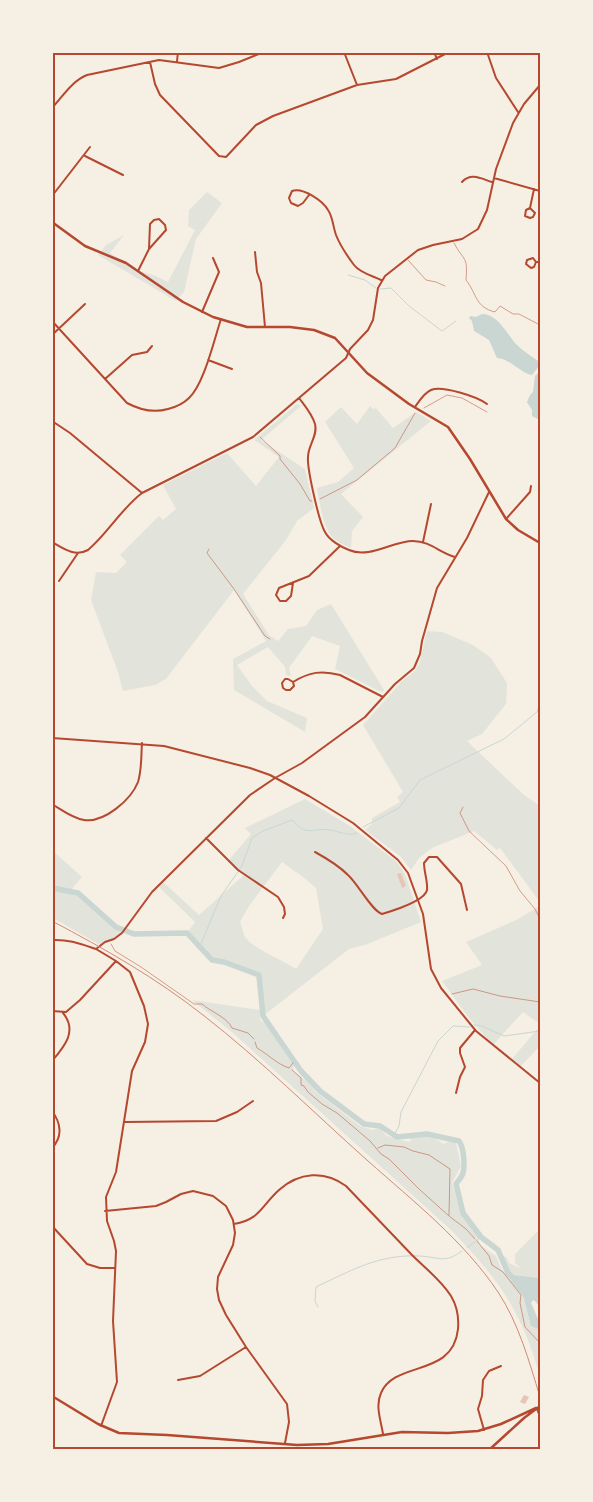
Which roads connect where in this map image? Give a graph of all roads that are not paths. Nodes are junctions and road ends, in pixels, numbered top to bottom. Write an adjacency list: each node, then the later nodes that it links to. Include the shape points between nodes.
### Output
1 (178, 52): 9 (street)
2 (264, 52): 9 (street, via 219,68)
3 (344, 52): 10 (street)
4 (434, 52): 7 (street)
5 (449, 52): 7 (street)
6 (487, 52): 13 (street, via 496,78)
7 (437, 59): 10 (street, via 396,78)
8 (150, 62): 9 (street); 10 (street, via 160,95 222,157 230,155 263,120); 12 (street, via 100,71 81,78)
9 (177, 62)
10 (357, 85)
11 (540, 85): 13 (street)
12 (52, 108)
13 (518, 113): 17 (street)
14 (90, 148): 15 (street)
15 (84, 155): 16 (street); 23 (street)
16 (123, 175)
17 (494, 178): 19 (street); 20 (street)
18 (462, 182): 19 (street, via 472,176)
19 (492, 182): 29 (street, via 478,229 470,235 422,249)
20 (534, 189): 21 (street); 24 (street)
21 (540, 191)
22 (310, 195): 22 (street, via 298,206 289,198 290,192 295,190); 33 (street, via 328,210 337,237 355,267)
23 (52, 196)
24 (530, 208): 24 (street, via 524,213 530,218 535,213)
25 (52, 222): 32 (main road, via 78,242)
26 (149, 249): 26 (street, via 150,224 157,219 162,220 164,232); 32 (street)
27 (255, 252): 39 (street)
28 (213, 258): 36 (street, via 219,272)
29 (406, 259): 33 (street); 34 (lane, via 426,280)
30 (536, 262): 30 (street, via 531,258 526,266 534,267); 31 (street)
31 (540, 262)
32 (138, 271): 36 (main road)
33 (381, 280): 43 (street, via 373,320)
34 (445, 286)
35 (85, 304): 40 (street)
36 (202, 312): 37 (main road)
37 (221, 320): 39 (main road, via 247,327); 44 (street)
38 (52, 321): 40 (street)
39 (265, 327): 43 (main road, via 314,330 335,338)
40 (60, 328): 41 (street); 46 (street)
41 (52, 335)
42 (152, 346): 46 (street, via 147,352 132,355)
43 (349, 352): 47 (street); 49 (main road, via 367,373)
44 (207, 360): 45 (street); 46 (street, via 198,386 189,398 165,410 148,411 134,407)
45 (232, 369)
46 (105, 379)
47 (298, 398): 53 (street, via 244,442); 59 (street, via 315,424 316,432 307,459 316,501 325,532)
48 (487, 404): 49 (street, via 438,388 428,392)
49 (415, 408): 52 (main road, via 451,431)
50 (52, 421): 53 (street)
51 (531, 486): 55 (street, via 530,492)
52 (489, 492): 55 (main road); 61 (street)
53 (142, 493): 60 (street, via 93,546)
54 (430, 504): 57 (street)
55 (506, 519): 58 (main road)
56 (52, 542): 60 (street)
57 (423, 542): 59 (street, via 411,541 370,552 350,551); 61 (street)
58 (540, 543)
59 (340, 546): 63 (street, via 313,574)
60 (78, 553): 62 (street)
61 (455, 558): 65 (street, via 437,588 417,664)
62 (59, 582)
63 (293, 583): 63 (street, via 278,590 280,601 286,602 290,598)
64 (293, 682): 64 (street, via 292,689 283,688 285,680); 65 (street, via 315,672 332,673)
65 (383, 698): 68 (street, via 348,730)
66 (52, 738): 67 (street)
67 (142, 743): 68 (street, via 173,747); 69 (street, via 137,785 108,815 84,820)
68 (275, 778): 70 (street, via 250,796); 72 (street, via 346,819 390,852 404,867)
69 (52, 804)
70 (206, 838): 74 (street, via 238,870 280,898 285,909); 76 (street, via 152,892 122,933)
71 (315, 852): 72 (street, via 348,875 380,913)
72 (418, 899): 73 (street, via 426,892 424,863 435,856 461,884); 80 (street, via 431,969 437,983)
73 (467, 910)
74 (283, 918)
75 (52, 940): 76 (street)
76 (96, 949): 77 (street)
77 (116, 961): 79 (street, via 80,1000); 86 (street, via 130,972 148,1024 145,1042 132,1071)
78 (52, 1011): 79 (street)
79 (63, 1013): 81 (street, via 70,1032)
80 (476, 1030): 82 (street); 83 (street, via 460,1048 465,1065)
81 (52, 1061)
82 (540, 1083)
83 (456, 1093)
84 (253, 1101): 86 (street, via 216,1121)
85 (52, 1111): 87 (street, via 60,1131)
86 (125, 1122): 88 (street)
87 (52, 1148)
88 (105, 1211): 89 (street, via 156,1206 181,1194 198,1191 223,1203); 91 (street, via 116,1248)
89 (234, 1224): 92 (street, via 233,1245 220,1271 217,1289 221,1305); 101 (street, via 256,1216 278,1190 293,1181 312,1175 331,1177 346,1186 446,1288 458,1316 454,1342 434,1363 399,1375 384,1388 378,1408)
90 (52, 1226): 91 (street, via 87,1264)
91 (115, 1268): 99 (street, via 113,1321 117,1382)
92 (246, 1347): 94 (street, via 200,1376); 102 (street, via 286,1404 289,1422)
93 (501, 1366): 100 (street, via 489,1371 483,1380 478,1409)
94 (178, 1380)
95 (52, 1396): 99 (main road)
96 (540, 1406): 97 (main road)
97 (536, 1408): 98 (street); 100 (main road); 103 (main road)
98 (540, 1416)
99 (102, 1426): 102 (main road, via 125,1434)
100 (484, 1430): 101 (main road)
101 (383, 1434): 102 (main road, via 328,1444)
102 (285, 1444)
103 (489, 1450)

